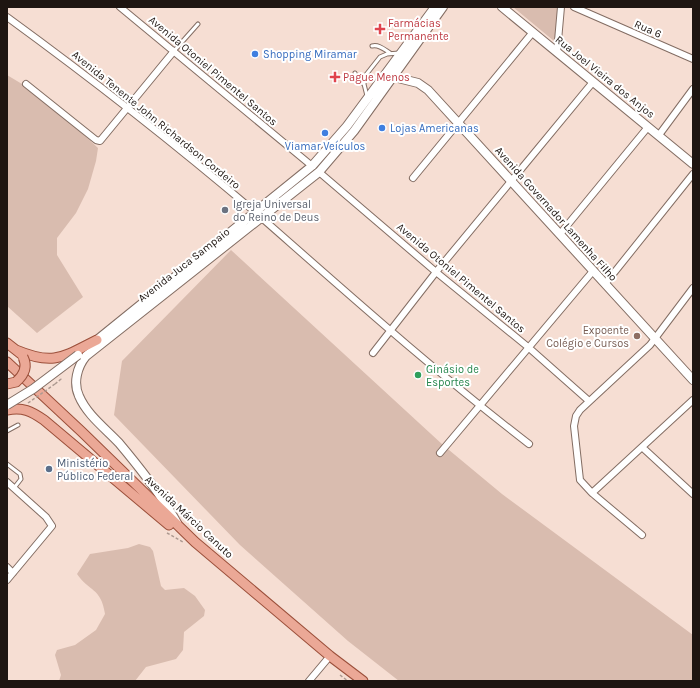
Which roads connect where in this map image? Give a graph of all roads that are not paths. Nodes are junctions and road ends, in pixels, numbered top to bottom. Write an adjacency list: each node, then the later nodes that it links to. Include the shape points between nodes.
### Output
1 (120, 7): 11 (street, Avenida Otoniel Pimentel Santos)
2 (434, 7): 14 (main road, Avenida Juca Sampaio)
3 (443, 7): 17 (main road, Avenida Juca Sampaio)
4 (502, 7): 9 (main road, Rua Joel Vieira dos Anjos)
5 (561, 7): 12 (street)
6 (574, 7): 15 (street, Rua 6)
7 (7, 17): 23 (street, Avenida Tenente John Richardson Cordeiro)
8 (198, 24): 11 (lane)
9 (533, 32): 12 (main road, Rua Joel Vieira dos Anjos); 24 (street)
10 (372, 46): 13 (lane)
11 (174, 51): 23 (street); 28 (street, Avenida Otoniel Pimentel Santos)
12 (557, 52): 18 (main road, Rua Joel Vieira dos Anjos)
13 (391, 53): 14 (lane); 20 (lane, via 376,61 365,76)
14 (401, 53): 22 (main road, Avenida Juca Sampaio)
15 (693, 59)
16 (355, 74): 20 (lane, via 357,80)
17 (394, 77): 24 (main road, Avenida Governador Lamenha Filho, via 413,81 428,90); 29 (main road, Avenida Juca Sampaio, via 354,131)
18 (593, 82): 25 (main road, Rua Joel Vieira dos Anjos); 32 (street)
19 (26, 84): 23 (street, via 96,140 102,139)
20 (364, 84): 22 (lane)
21 (693, 89): 26 (street)
22 (368, 97): 28 (main road, Avenida Juca Sampaio, via 334,143)
23 (127, 108): 33 (street, Avenida Tenente John Richardson Cordeiro)
24 (458, 123): 31 (street); 32 (main road, Avenida Governador Lamenha Filho)
25 (648, 126): 26 (main road, Rua Joel Vieira dos Anjos); 35 (street)
26 (659, 135): 27 (main road, Rua Joel Vieira dos Anjos)
27 (693, 164)
28 (312, 166): 33 (main road, Avenida Juca Sampaio)
29 (319, 172): 34 (main road, Avenida Juca Sampaio); 37 (street, Avenida Otoniel Pimentel Santos)
30 (693, 174): 38 (street)
31 (413, 178)
32 (510, 181): 35 (main road, Avenida Governador Lamenha Filho); 37 (street)
33 (254, 212): 34 (street, Avenida Tenente John Richardson Cordeiro); 42 (main road, Avenida Juca Sampaio)
34 (261, 218): 40 (street, Avenida Tenente John Richardson Cordeiro); 65 (main road, Avenida Juca Sampaio, via 86,356 77,374 76,387 84,405 138,466)
35 (560, 234): 36 (main road, Avenida Governador Lamenha Filho)
36 (593, 270): 38 (main road, Avenida Governador Lamenha Filho); 44 (street)
37 (436, 272): 40 (street); 44 (street, Avenida Otoniel Pimentel Santos)
38 (605, 284): 41 (main road, Avenida Governador Lamenha Filho)
39 (693, 288): 41 (street)
40 (390, 328): 46 (street); 53 (street, Avenida Tenente John Richardson Cordeiro)
41 (654, 338): 48 (main road, Avenida Governador Lamenha Filho); 51 (street, via 650,345)
42 (97, 340): 45 (main road, via 62,357 51,359 34,358); 52 (main road, Avenida Juca Sampaio, bridge)
43 (7, 343): 45 (main road)
44 (528, 347): 51 (street, Avenida Otoniel Pimentel Santos); 53 (street)
45 (20, 353): 49 (main road, bridge, via 26,362 24,372 16,382)
46 (373, 353)
47 (7, 362): 65 (main road, Avenida Márcio Canuto)
48 (693, 380)
49 (7, 384)
50 (693, 400): 58 (street)
51 (589, 401): 63 (street, via 576,416 574,426 580,480)
52 (7, 405)
53 (478, 405): 57 (street, Avenida Tenente John Richardson Cordeiro); 59 (street)
54 (7, 410): 67 (main road, via 29,410 44,420)
55 (18, 426): 56 (lane)
56 (7, 431)
57 (529, 444)
58 (643, 448): 63 (street); 64 (street)
59 (440, 453)
60 (7, 464): 62 (lane, via 20,474 21,479)
61 (7, 482): 62 (street)
62 (14, 488): 69 (street, via 46,517 52,526)
63 (592, 493): 66 (street)
64 (693, 494)
65 (182, 530): 67 (main road, Avenida Márcio Canuto)
66 (642, 535)
67 (191, 544): 71 (main road, Avenida Márcio Canuto)
68 (7, 567): 69 (street)
69 (13, 573): 70 (street)
70 (7, 580)
71 (330, 656): 72 (street); 73 (main road, Avenida Márcio Canuto)
72 (309, 681)
73 (363, 681)

